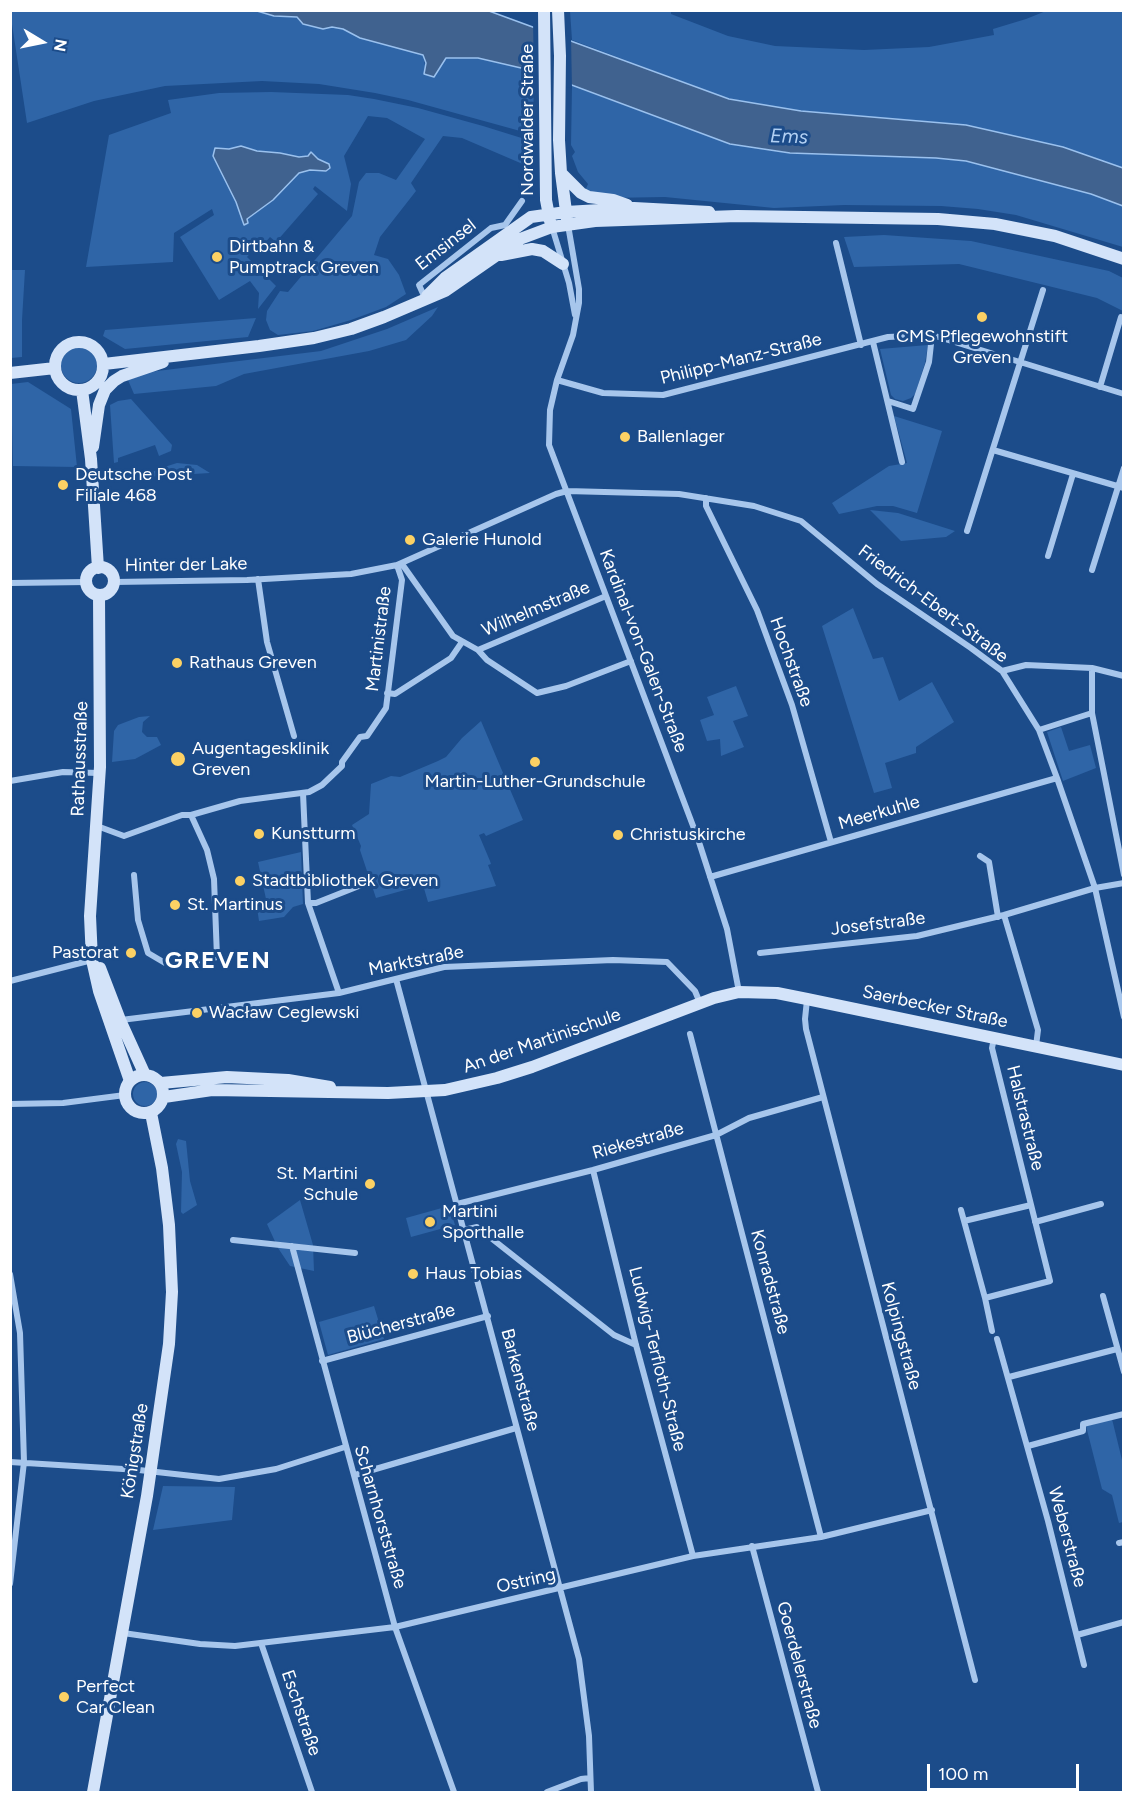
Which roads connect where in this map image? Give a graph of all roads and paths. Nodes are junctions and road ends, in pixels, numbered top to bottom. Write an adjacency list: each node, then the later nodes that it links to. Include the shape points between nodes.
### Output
1 (544, 10): 7 (street, Nordwalder Straße)
2 (558, 10): 3 (street, Nordwalder Straße)
3 (561, 173): 5 (street, via 589,197); 6 (street, Nordwalder Straße)
4 (522, 201): 10 (street, Emsinsel)
5 (634, 208): 6 (street); 8 (street)
6 (566, 212): 7 (street); 9 (street, Nordwalder Straße)
7 (548, 213): 10 (street); 11 (street, Nordwalder Straße)
8 (737, 216): 9 (street); 14 (street, via 938,219 995,224 1055,237)
9 (568, 225): 11 (street); 19 (street, Kardinal-von-Galen-Straße, via 579,289)
10 (507, 228): 17 (street)
11 (552, 228): 13 (street, via 520,238); 15 (street, Kardinal-von-Galen-Straße)
12 (836, 243): 22 (street)
13 (491, 258): 15 (street, via 532,249); 17 (street, via 445,291)
14 (1124, 259)
15 (564, 264): 19 (street, Kardinal-von-Galen-Straße)
16 (1043, 290): 24 (street)
17 (425, 299): 23 (street, via 351,329 314,338)
18 (1121, 317): 29 (street)
19 (576, 322): 28 (street, Kardinal-von-Galen-Straße)
20 (933, 335): 21 (street, Philipp-Manz-Straße); 24 (street, Philipp-Manz-Straße); 32 (street, via 929,362 913,409)
21 (873, 342): 22 (street, Philipp-Manz-Straße); 32 (street)
22 (861, 345): 28 (street, Philipp-Manz-Straße, via 663,395 603,393)
23 (181, 356): 25 (street); 34 (street, via 123,376 105,390)
24 (1021, 362): 29 (street, Philipp-Manz-Straße); 33 (street)
25 (104, 364): 26 (street, via 93,345 79,341 64,347 55,360); 30 (street, via 96,384)
26 (55, 368): 27 (street); 30 (street, via 62,383)
27 (10, 373)
28 (557, 380): 39 (street, Kardinal-von-Galen-Straße, via 548,434)
29 (1100, 387): 31 (street, Philipp-Manz-Straße)
30 (82, 390): 34 (street)
31 (1124, 394)
32 (888, 401): 35 (street)
33 (993, 450): 37 (street); 41 (street)
34 (91, 459): 44 (street)
35 (902, 462)
36 (1124, 468): 38 (street)
37 (1073, 474): 38 (street); 42 (street)
38 (1120, 487): 45 (street)
39 (567, 491): 40 (street, Friedrich-Ebert-Straße); 43 (street, Martinistraße); 51 (street, Kardinal-von-Galen-Straße)
40 (706, 498): 56 (street, Friedrich-Ebert-Straße, via 754,506 801,521 877,584); 68 (street, Hochstraße, via 706,506 757,610 789,697)
41 (967, 531)
42 (1048, 556)
43 (399, 564): 46 (street, Hinter der Lake, via 351,574); 52 (street, via 453,636); 58 (street, Martinistraße, via 402,580)
44 (98, 568): 47 (street, via 89,573); 48 (street, via 109,571)
45 (1092, 570)
46 (258, 579): 48 (street, Hinter der Lake); 61 (street, Hinter der Lake, via 267,642)
47 (87, 582): 49 (street); 50 (street, via 90,590)
48 (114, 582): 50 (street, via 109,592)
49 (10, 584)
50 (99, 595): 62 (street, Rathausstraße)
51 (606, 596): 53 (street, Wilhelmstraße); 54 (street, Kardinal-von-Galen-Straße)
52 (462, 642): 53 (street); 58 (street, via 451,658 395,694)
53 (478, 650): 54 (street, via 537,693)
54 (631, 661): 72 (street, Kardinal-von-Galen-Straße)
55 (1092, 668): 56 (street, via 1026,665); 57 (street); 59 (street)
56 (1002, 671): 60 (street, Friedrich-Ebert-Straße)
57 (1124, 676)
58 (387, 693): 65 (street, Martinistraße, via 386,708 367,735 360,737 342,766 322,785)
59 (1092, 713): 60 (street); 71 (street)
60 (1039, 730): 63 (street, Friedrich-Ebert-Straße)
61 (294, 736)
62 (100, 773): 64 (street, via 63,772); 67 (street, Rathausstraße)
63 (1057, 778): 68 (street, Meerkuhle); 75 (street, Friedrich-Ebert-Straße)
64 (10, 781)
65 (303, 793): 66 (street, Martinistraße, via 240,801); 76 (street)
66 (191, 815): 67 (street, Martinistraße, via 124,836); 70 (street, via 207,850 214,879 217,957 165,963 148,953 138,920)
67 (96, 826): 79 (street, Rathausstraße, via 91,923)
68 (831, 842): 72 (street, Meerkuhle)
69 (980, 856): 77 (street, via 989,862)
70 (134, 875)
71 (1124, 875)
72 (710, 877): 82 (street, Kardinal-von-Galen-Straße, via 727,929)
73 (369, 882): 76 (street)
74 (1124, 883): 75 (street, Josefstraße)
75 (1095, 888): 77 (street, Josefstraße); 86 (street, Friedrich-Ebert-Straße)
76 (308, 903): 83 (street)
77 (1001, 916): 78 (street, Josefstraße, via 917,936); 90 (street, via 1038,1030)
78 (760, 953)
79 (95, 959): 81 (street); 87 (street); 93 (street, via 99,991)
80 (396, 979): 83 (street, Marktstraße); 85 (street, Marktstraße, via 444,967 474,965 667,962 695,991); 96 (street, Barkenstraße)
81 (11, 981)
82 (739, 992): 84 (street, Saerbecker Straße); 85 (street, An der Martinischule)
83 (339, 993): 87 (street, Marktstraße)
84 (807, 999): 89 (street, Saerbecker Straße); 98 (street, Kolpingstraße, via 806,1029)
85 (700, 1003): 96 (street, An der Martinischule, via 496,1078)
86 (1124, 1017)
87 (120, 1020): 92 (street)
88 (690, 1034): 102 (street, Konradstraße)
89 (994, 1038): 90 (street, Saerbecker Straße); 106 (street, Halstrastraße, via 992,1048)
90 (1036, 1046): 91 (street, Saerbecker Straße)
91 (1124, 1065)
92 (145, 1075): 93 (street); 94 (street)
93 (130, 1081): 97 (street)
94 (161, 1083): 95 (street, An der Martinischule, via 227,1077 271,1079); 99 (street)
95 (350, 1092): 96 (street, An der Martinischule); 99 (street, An der Martinischule, via 212,1090)
96 (426, 1092): 104 (street, Barkenstraße)
97 (125, 1095): 100 (street, via 53,1104); 101 (street, via 134,1110)
98 (823, 1096): 102 (street, Riekestraße, via 749,1118); 133 (street, Kolpingstraße)
99 (164, 1098): 101 (street)
100 (10, 1104)
101 (150, 1113): 131 (street, Königstraße, via 162,1168 172,1292 169,1344)
102 (716, 1135): 103 (street, Riekestraße); 134 (street, Konradstraße)
103 (593, 1170): 104 (street, Riekestraße); 120 (street, Ludwig-Terfloth-Straße)
104 (457, 1204): 110 (street, Barkenstraße)
105 (1101, 1204): 109 (street)
106 (1031, 1205): 108 (street); 109 (street, Halstrastraße)
107 (961, 1210): 108 (street)
108 (964, 1221): 116 (street)
109 (1035, 1222): 116 (street, Halstrastraße, via 1050,1281)
110 (464, 1230): 117 (street, Barkenstraße); 120 (street, via 477,1227 614,1335)
111 (233, 1240): 112 (street)
112 (292, 1246): 113 (street); 122 (street, Scharnhorststraße)
113 (354, 1253)
114 (10, 1274): 130 (street, via 20,1333)
115 (1103, 1296): 121 (street)
116 (985, 1298): 118 (street)
117 (488, 1316): 122 (street, Blücherstraße); 126 (street, Barkenstraße)
118 (992, 1331)
119 (997, 1339): 124 (street, Weberstraße)
120 (636, 1345): 136 (street, Ludwig-Terfloth-Straße)
121 (1117, 1349): 123 (street); 124 (street)
122 (322, 1361): 128 (street, Scharnhorststraße)
123 (1124, 1372)
124 (1009, 1377): 127 (street, Weberstraße)
125 (1124, 1414): 127 (street, via 1083,1424 1083,1431)
126 (516, 1428): 132 (street); 138 (street, Barkenstraße)
127 (1028, 1446): 142 (street, Weberstraße)
128 (345, 1447): 131 (street, via 276,1469 219,1479); 132 (street, Scharnhorststraße)
129 (10, 1462): 130 (street)
130 (24, 1462): 131 (street); 137 (street)
131 (150, 1471): 141 (street, Königstraße)
132 (355, 1475): 140 (street, Scharnhorststraße)
133 (932, 1510): 134 (street, Ostring); 145 (street, Kolpingstraße)
134 (821, 1538): 135 (street, Ostring)
135 (752, 1546): 136 (street, Ostring); 152 (street, Goerdelerstraße)
136 (693, 1556): 138 (street, Ostring)
137 (10, 1584)
138 (561, 1588): 140 (street, Ostring); 146 (street, Barkenstraße, via 582,1679)
139 (1124, 1622): 142 (street)
140 (394, 1627): 143 (street, Ostring); 149 (street, Scharnhorststraße)
141 (123, 1634): 143 (street, Ostring, via 200,1644); 147 (street, Königstraße)
142 (1077, 1635): 144 (street, Weberstraße)
143 (261, 1643): 148 (street, Eschstraße)
144 (1084, 1665)
145 (975, 1680)
146 (590, 1778): 150 (street); 151 (street, Barkenstraße)
147 (93, 1792)
148 (312, 1792)
149 (454, 1792)
150 (547, 1792)
151 (591, 1792)
152 (818, 1792)

